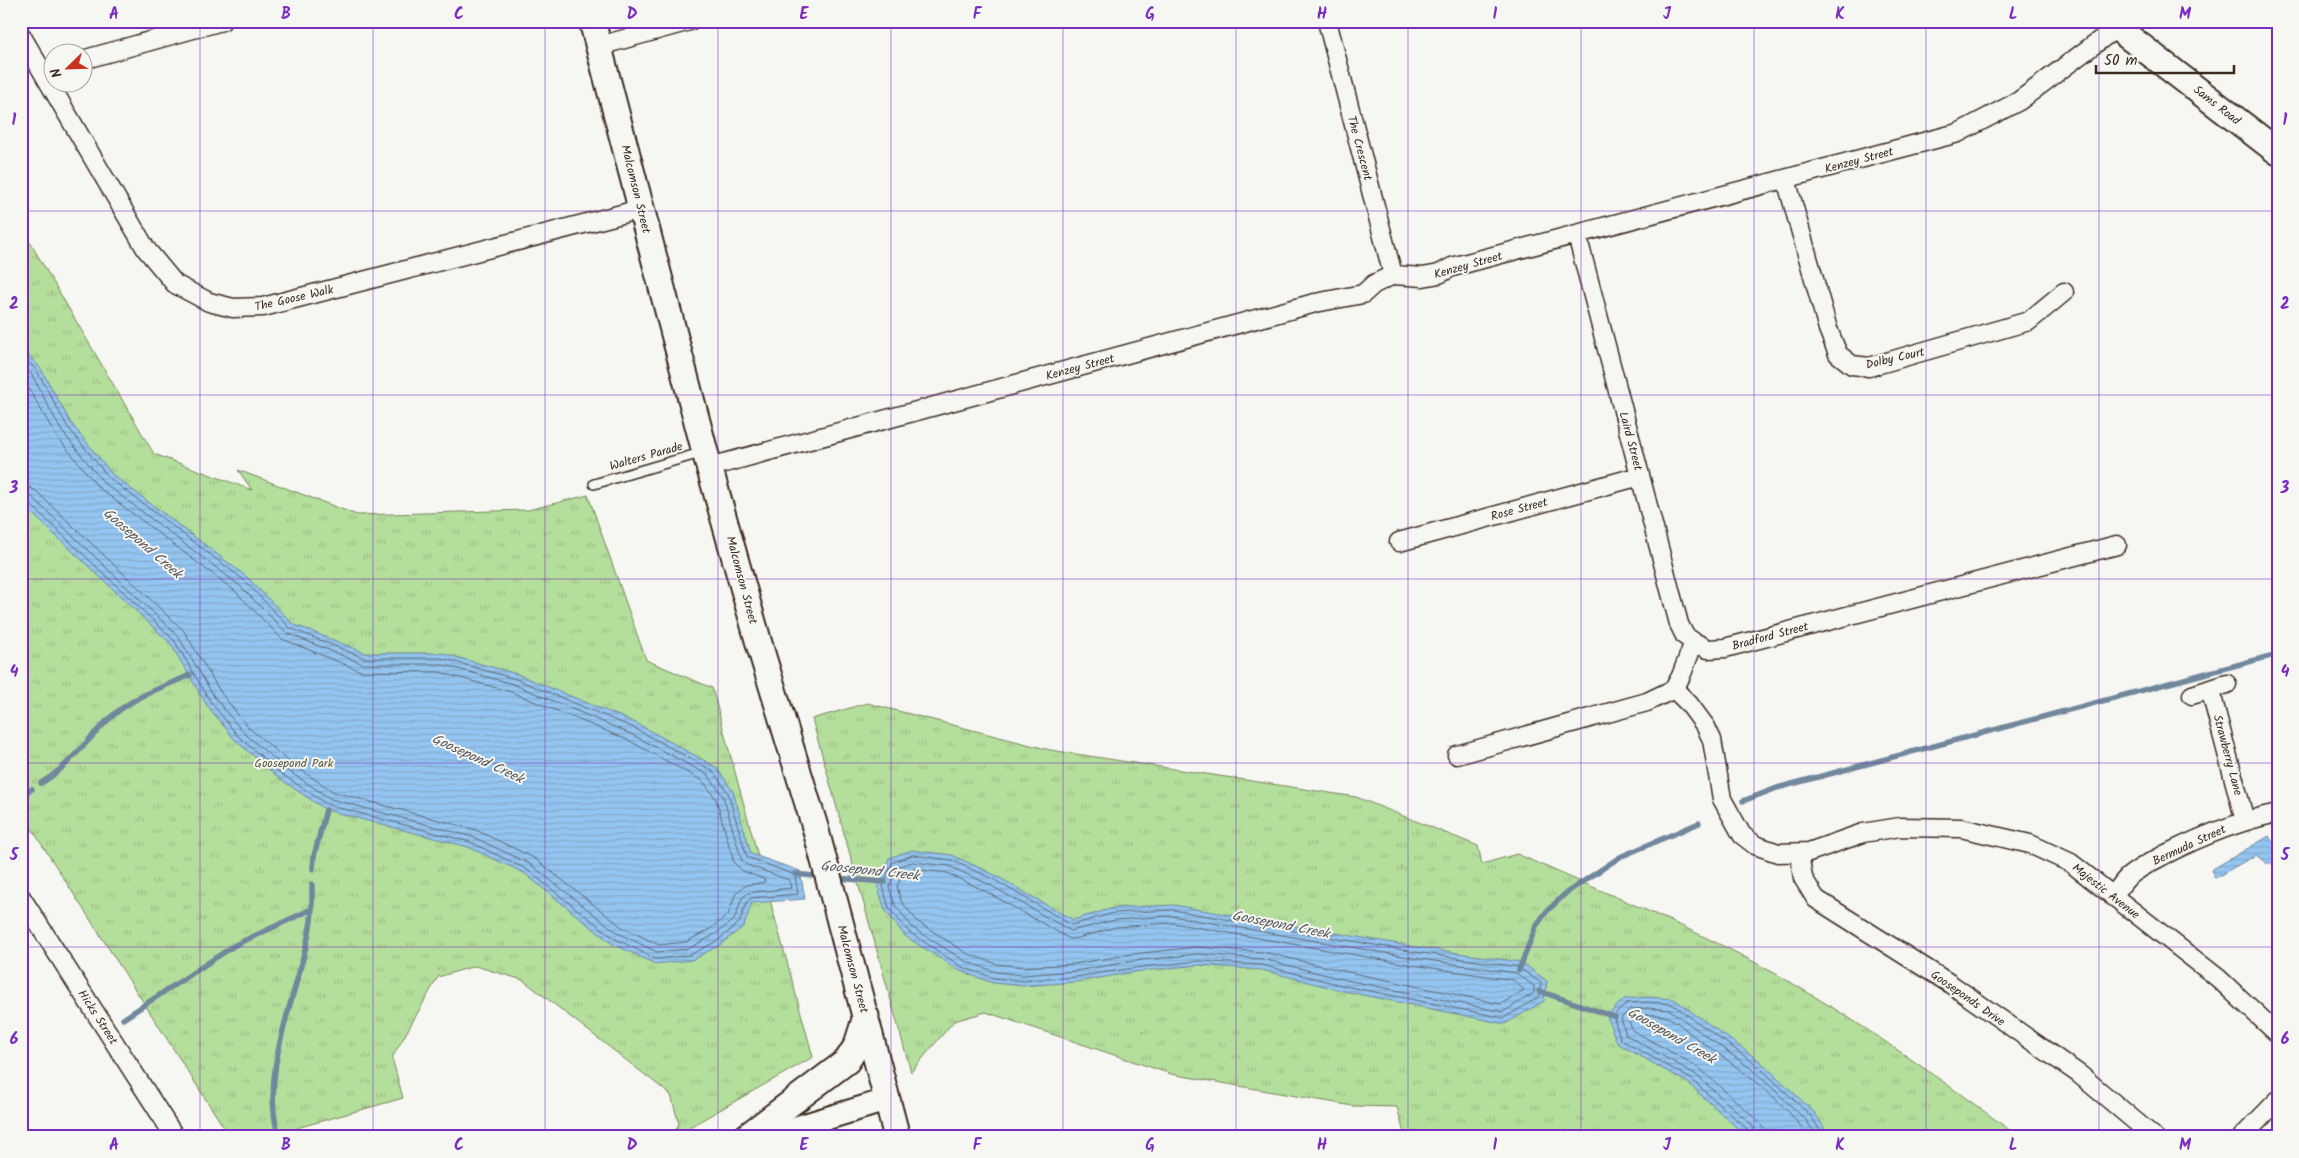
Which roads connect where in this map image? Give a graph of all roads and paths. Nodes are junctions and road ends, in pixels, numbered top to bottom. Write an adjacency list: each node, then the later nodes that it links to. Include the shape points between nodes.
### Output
1 (222, 21): 8 (street)
2 (592, 21): 7 (main road, Malcomson Street)
3 (690, 21): 7 (street)
4 (1328, 21): 15 (street, The Crescent)
5 (2112, 24): 11 (main road, Sams Road); 12 (street, Kenzey Street, via 2019,101 1958,132)
6 (21, 35): 9 (street, The Goose Walk)
7 (599, 46): 13 (main road, Malcomson Street)
8 (92, 57)
9 (42, 62)
10 (60, 92): 13 (street, The Goose Walk, via 146,249 175,284 209,302 233,308 263,307)
11 (2278, 152)
12 (1786, 180): 14 (street, Kenzey Street); 16 (street, Dolby Court, via 1828,329 1838,354 1852,366 1869,367 2029,321)
13 (641, 209): 17 (main road, Malcomson Street)
14 (1577, 235): 15 (street, Kenzey Street, via 1452,267 1439,274); 18 (street, Laird Street)
15 (1393, 276): 17 (street, Kenzey Street, via 1378,281 1363,294 1353,297 1316,303)
16 (2064, 292)
17 (707, 459): 19 (lane, Walters Parade); 33 (main road, Malcomson Street)
18 (1640, 476): 20 (street, Rose Street); 22 (street, Laird Street, via 1679,624 1685,636)
19 (594, 484)
20 (1399, 542)
21 (2116, 545): 22 (street, Bradford Street, via 1725,648 1708,649)
22 (1694, 642): 24 (street)
23 (2227, 684): 25 (street)
24 (1674, 689): 27 (street, via 1620,711); 30 (street, Majestic Avenue, via 1706,727 1712,740 1722,799 1742,835 1755,845 1778,853)
25 (2210, 689): 26 (street); 29 (street, Strawberry Lane)
26 (2192, 694)
27 (1457, 755)
28 (2278, 813): 29 (street, Bermuda Street)
29 (2246, 821): 32 (street, Bermuda Street, via 2206,834 2143,866 2126,879)
30 (1799, 853): 32 (street, Majestic Avenue, via 1882,829 1961,828 2030,844 2070,863); 41 (street, Gooseponds Drive, via 1803,878 1816,899 1949,983 2079,1074)
31 (21, 897): 37 (street, Hicks Street)
32 (2113, 897): 34 (street, Majestic Avenue, via 2218,978)
33 (866, 1016): 35 (main road, Malcomson Street); 38 (main road, via 857,1045 847,1061)
34 (2278, 1034)
35 (887, 1100): 39 (street); 40 (main road, Malcomson Street)
36 (2278, 1100): 42 (street)
37 (175, 1137)
38 (746, 1137)
39 (765, 1137)
40 (897, 1137)
41 (2154, 1137)
42 (2242, 1137)

